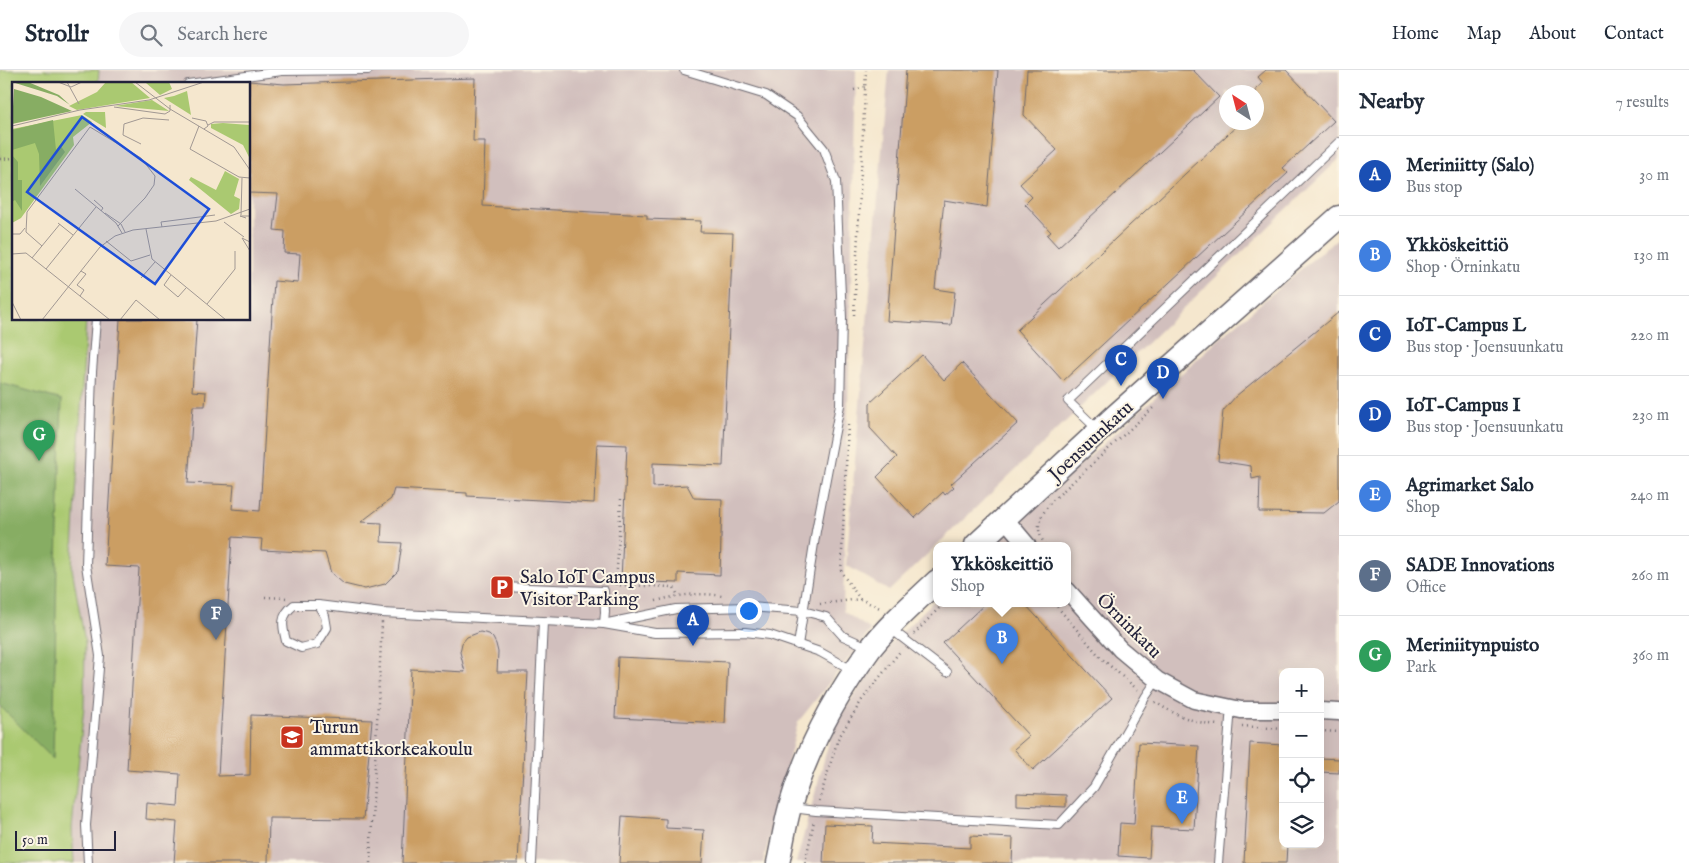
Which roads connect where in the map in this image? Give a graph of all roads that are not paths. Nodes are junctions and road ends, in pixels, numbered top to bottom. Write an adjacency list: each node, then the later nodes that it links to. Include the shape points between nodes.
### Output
1 (368, 70): 3 (lane, via 282,71)
2 (684, 70): 15 (lane, via 766,95 797,116 824,149 836,181 842,318 840,405)
3 (202, 82)
4 (1339, 142): 7 (lane, via 1068,401)
5 (1334, 222): 7 (street, Joensuunkatu)
6 (96, 320): 29 (lane, via 86,565 100,656 86,825)
7 (1099, 431): 8 (street, Joensuunkatu)
8 (1005, 519): 9 (street, Joensuunkatu); 10 (street)
9 (979, 542)
10 (1024, 542)
11 (933, 586): 17 (street)
12 (502, 587): 18 (lane, via 604,591)
13 (1071, 594): 23 (street, Örninkatu, via 1120,649)
14 (318, 605): 14 (lane, via 325,616 327,628 317,644 301,648 286,641 282,626 285,612 294,605); 16 (lane, via 382,613)
15 (803, 611): 18 (lane, via 750,607 676,608); 19 (lane); 20 (lane, via 826,617 843,636)
16 (544, 622): 18 (lane); 30 (lane)
17 (894, 623): 20 (street); 22 (lane, via 907,642)
18 (604, 624): 19 (lane, via 656,633 745,632 770,635)
19 (798, 645): 21 (lane, via 820,652)
20 (871, 648): 21 (street)
21 (855, 672): 28 (street, via 821,727)
22 (947, 672)
23 (1157, 680): 24 (street, Örninkatu, via 1194,700); 28 (lane, via 1094,787 1059,824)
24 (1231, 707): 25 (street, Örninkatu); 32 (lane)
25 (1279, 710)
26 (1324, 711): 27 (street)
27 (1339, 712)
28 (790, 808): 31 (street)
29 (88, 863)
30 (532, 863)
31 (778, 863)
32 (1218, 863)

